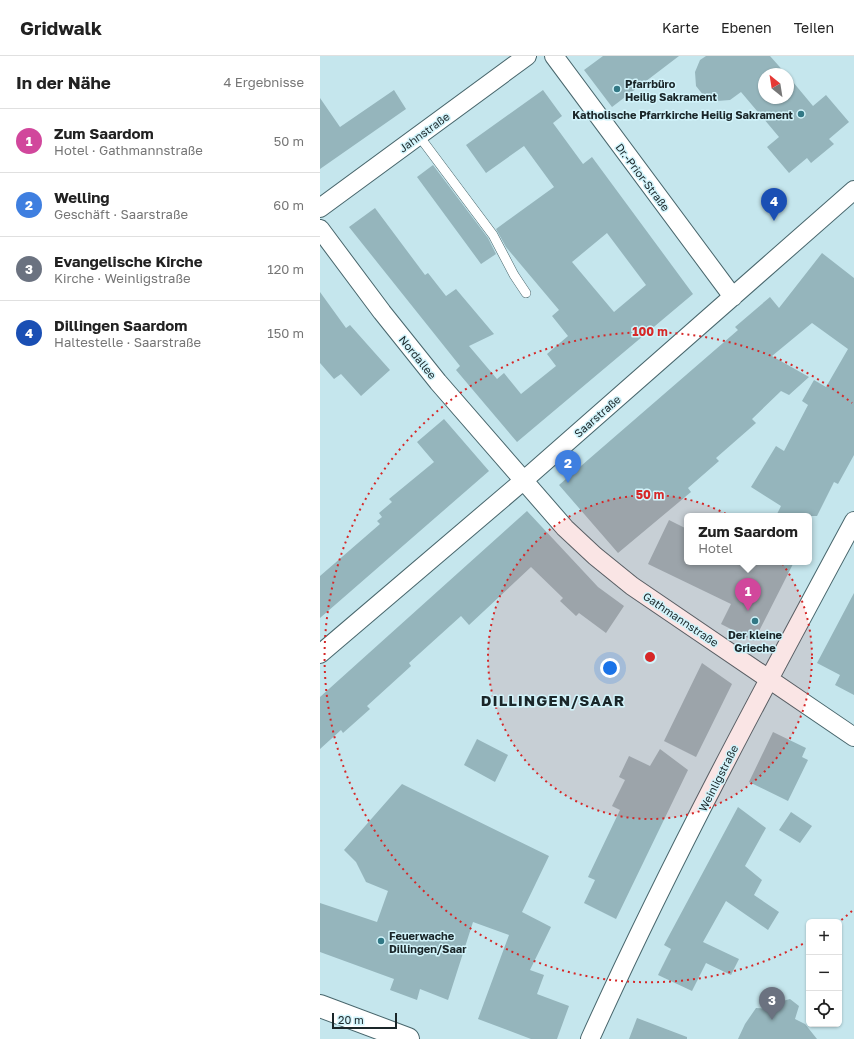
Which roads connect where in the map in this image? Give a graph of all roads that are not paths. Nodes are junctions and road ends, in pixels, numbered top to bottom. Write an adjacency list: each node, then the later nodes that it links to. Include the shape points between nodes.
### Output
1 (527, 56): 3 (street, Jahnstraße)
2 (554, 56): 8 (street, Dr.-Prior-Straße)
3 (419, 136): 5 (street, Jahnstraße); 7 (lane, via 493,235)
4 (854, 190): 8 (street, Saarstraße)
5 (320, 208)
6 (320, 229): 9 (street, Nordallee, via 438,382)
7 (526, 293)
8 (733, 297): 9 (street, Saarstraße)
9 (523, 481): 11 (street, Saarstraße); 12 (street, Gathmannstraße, via 565,528 632,586)
10 (854, 521): 12 (street, Weinligstraße)
11 (320, 654)
12 (769, 678): 13 (street, Gathmannstraße); 16 (street, Weinligstraße, via 626,960)
13 (854, 737)
14 (320, 1006): 15 (main road)
15 (408, 1039)
16 (590, 1039)

